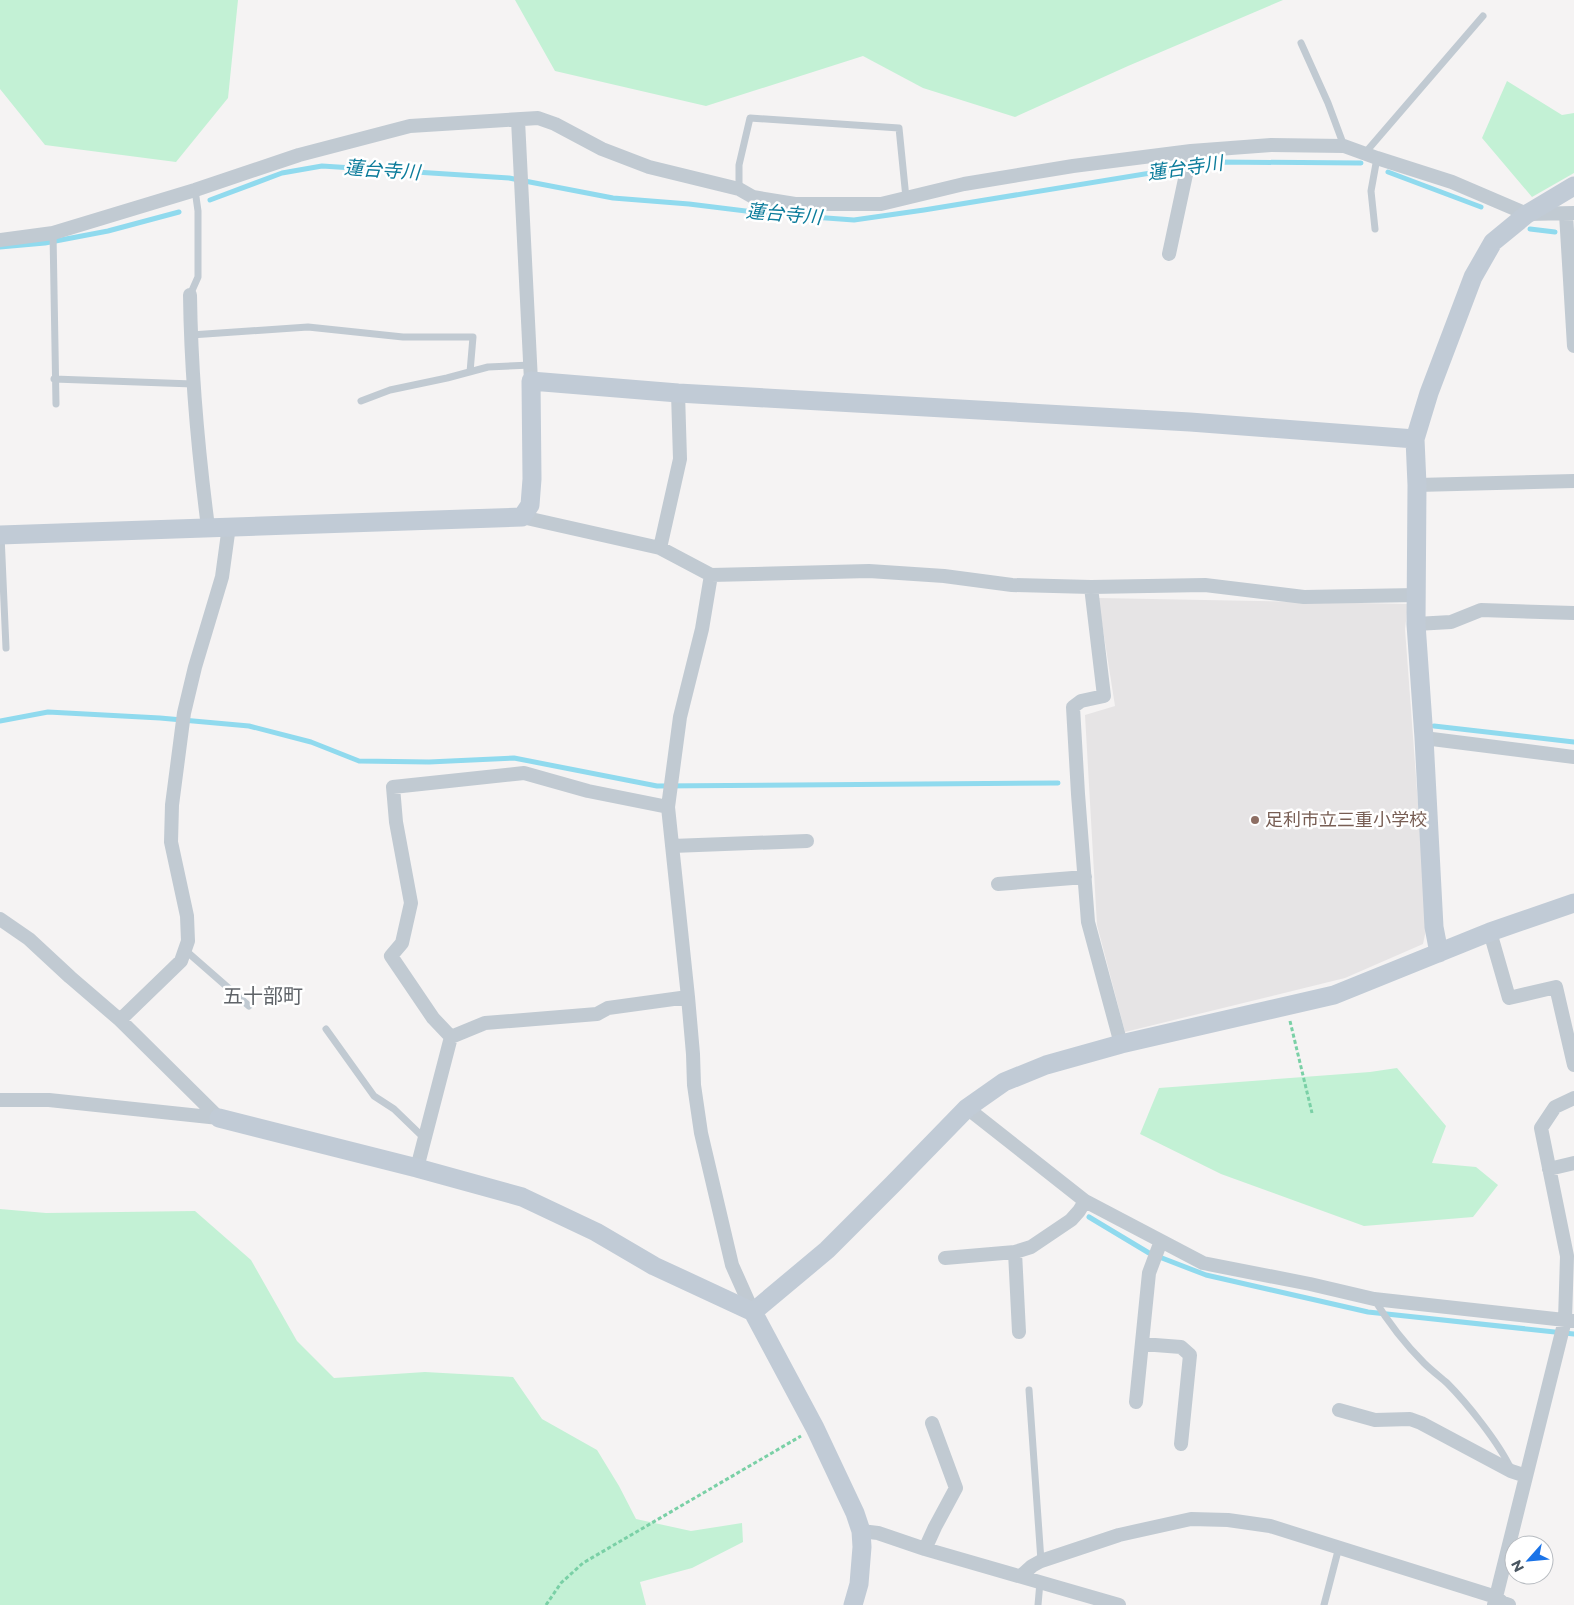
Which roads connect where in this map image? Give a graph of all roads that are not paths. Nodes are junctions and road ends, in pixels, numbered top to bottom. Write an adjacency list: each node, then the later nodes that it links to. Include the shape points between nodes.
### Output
1 (1483, 16): 6 (lane)
2 (1301, 43): 4 (lane)
3 (518, 120): 8 (street, via 538,118 602,149 649,167); 9 (street, via 410,126 299,155); 22 (street)
4 (1344, 146): 5 (street); 6 (street)
5 (1191, 151): 10 (street, via 1073,166 964,184); 16 (street)
6 (1371, 156): 12 (street, via 1452,182); 13 (lane)
7 (1574, 186): 12 (street)
8 (739, 189): 10 (street, via 753,197 795,204 881,204); 10 (lane, via 739,165 750,118 899,128)
9 (195, 190): 14 (street); 17 (lane, via 198,277)
10 (906, 198)
11 (1570, 213): 12 (street); 18 (street)
12 (1527, 214): 28 (street, via 1493,242 1473,277)
13 (1375, 229)
14 (53, 233): 15 (street); 23 (lane)
15 (0, 240)
16 (1169, 254)
17 (190, 295): 19 (street)
18 (1574, 324): 20 (street)
19 (190, 335): 21 (lane, via 308,327 403,337 474,337); 24 (street)
20 (1574, 346)
21 (470, 372): 22 (lane, via 488,367); 26 (lane, via 390,390)
22 (531, 373): 25 (street); 31 (street, via 532,479 530,506)
23 (54, 379): 24 (lane); 27 (lane)
24 (193, 384): 33 (street)
25 (678, 393): 28 (street, via 1190,422); 35 (street, via 680,459)
26 (360, 401)
27 (56, 404)
28 (1415, 439): 30 (street)
29 (1574, 481): 30 (street)
30 (1418, 485): 38 (street)
31 (522, 517): 32 (street); 35 (street)
32 (229, 526): 33 (street); 52 (street, via 222,577 184,713 172,805 171,842 187,916 188,941)
33 (208, 527): 34 (street)
34 (0, 535): 41 (lane)
35 (660, 548): 36 (street)
36 (711, 575): 37 (street, via 868,571 1012,584); 44 (street, via 702,629 680,717)
37 (1091, 587): 38 (street, via 1205,584 1304,597); 47 (street, via 1104,696 1082,701 1073,708)
38 (1417, 595): 40 (street)
39 (1574, 613): 40 (street, via 1481,610 1451,622)
40 (1416, 624): 42 (street)
41 (6, 648)
42 (1424, 738): 43 (street); 53 (street, via 1434,927)
43 (1574, 757)
44 (668, 807): 46 (street); 58 (street, via 588,791 524,773 393,787 411,903 402,943 391,956 433,1018)
45 (807, 841): 46 (street)
46 (672, 846): 54 (street)
47 (1085, 878): 48 (street); 59 (street, via 1088,922)
48 (998, 884)
49 (1574, 903): 51 (street)
50 (0, 920): 56 (street, via 29,939)
51 (1490, 932): 53 (street); 60 (street, via 1509,998 1556,986)
52 (184, 950): 55 (lane); 56 (street, via 181,961)
53 (1439, 953): 59 (street, via 1334,995)
54 (688, 997): 58 (street, via 608,1008 596,1014 485,1023); 74 (street, via 701,1133 732,1265)
55 (249, 1006)
56 (120, 1020): 64 (street)
57 (326, 1029): 65 (lane, via 374,1096 394,1109)
58 (451, 1037): 65 (street)
59 (1121, 1044): 63 (street, via 1046,1064 1004,1082)
60 (1574, 1065)
61 (1574, 1098): 68 (street, via 1555,1107 1541,1128)
62 (0, 1100): 64 (street, via 49,1100)
63 (967, 1108): 69 (street); 74 (street, via 827,1250)
64 (219, 1118): 67 (street)
65 (424, 1139): 67 (street)
66 (1574, 1162): 68 (street)
67 (417, 1168): 74 (street, via 522,1197 596,1232 654,1266)
68 (1550, 1169): 75 (street, via 1567,1256)
69 (1085, 1201): 70 (street); 71 (street, via 1071,1220 1031,1247)
70 (1161, 1241): 73 (street, via 1203,1263); 77 (street, via 1149,1273)
71 (1015, 1252): 72 (street); 76 (street)
72 (945, 1258)
73 (1374, 1299): 75 (street); 83 (lane, via 1390,1325 1469,1408)
74 (753, 1312): 85 (street, via 815,1428)
75 (1569, 1320): 84 (street)
76 (1019, 1332)
77 (1142, 1344): 79 (street); 82 (street, via 1181,1346 1190,1355)
78 (1029, 1390): 88 (lane)
79 (1136, 1402)
80 (1339, 1410): 83 (street, via 1375,1420 1410,1419)
81 (932, 1423): 87 (street, via 956,1488)
82 (1181, 1444)
83 (1511, 1471): 84 (street)
84 (1526, 1476): 91 (street)
85 (861, 1531): 87 (street, via 878,1533); 92 (street, via 859,1584)
86 (1339, 1548): 88 (street, via 1270,1526 1228,1520 1192,1520 1119,1535); 91 (street); 95 (lane)
87 (926, 1549): 89 (street)
88 (1041, 1561): 89 (street)
89 (1021, 1576): 90 (street)
90 (1040, 1582): 93 (lane); 94 (street)
91 (1495, 1601): 96 (street)
92 (853, 1605)
93 (1038, 1605)
94 (1119, 1605)
95 (1324, 1605)
96 (1510, 1605)

